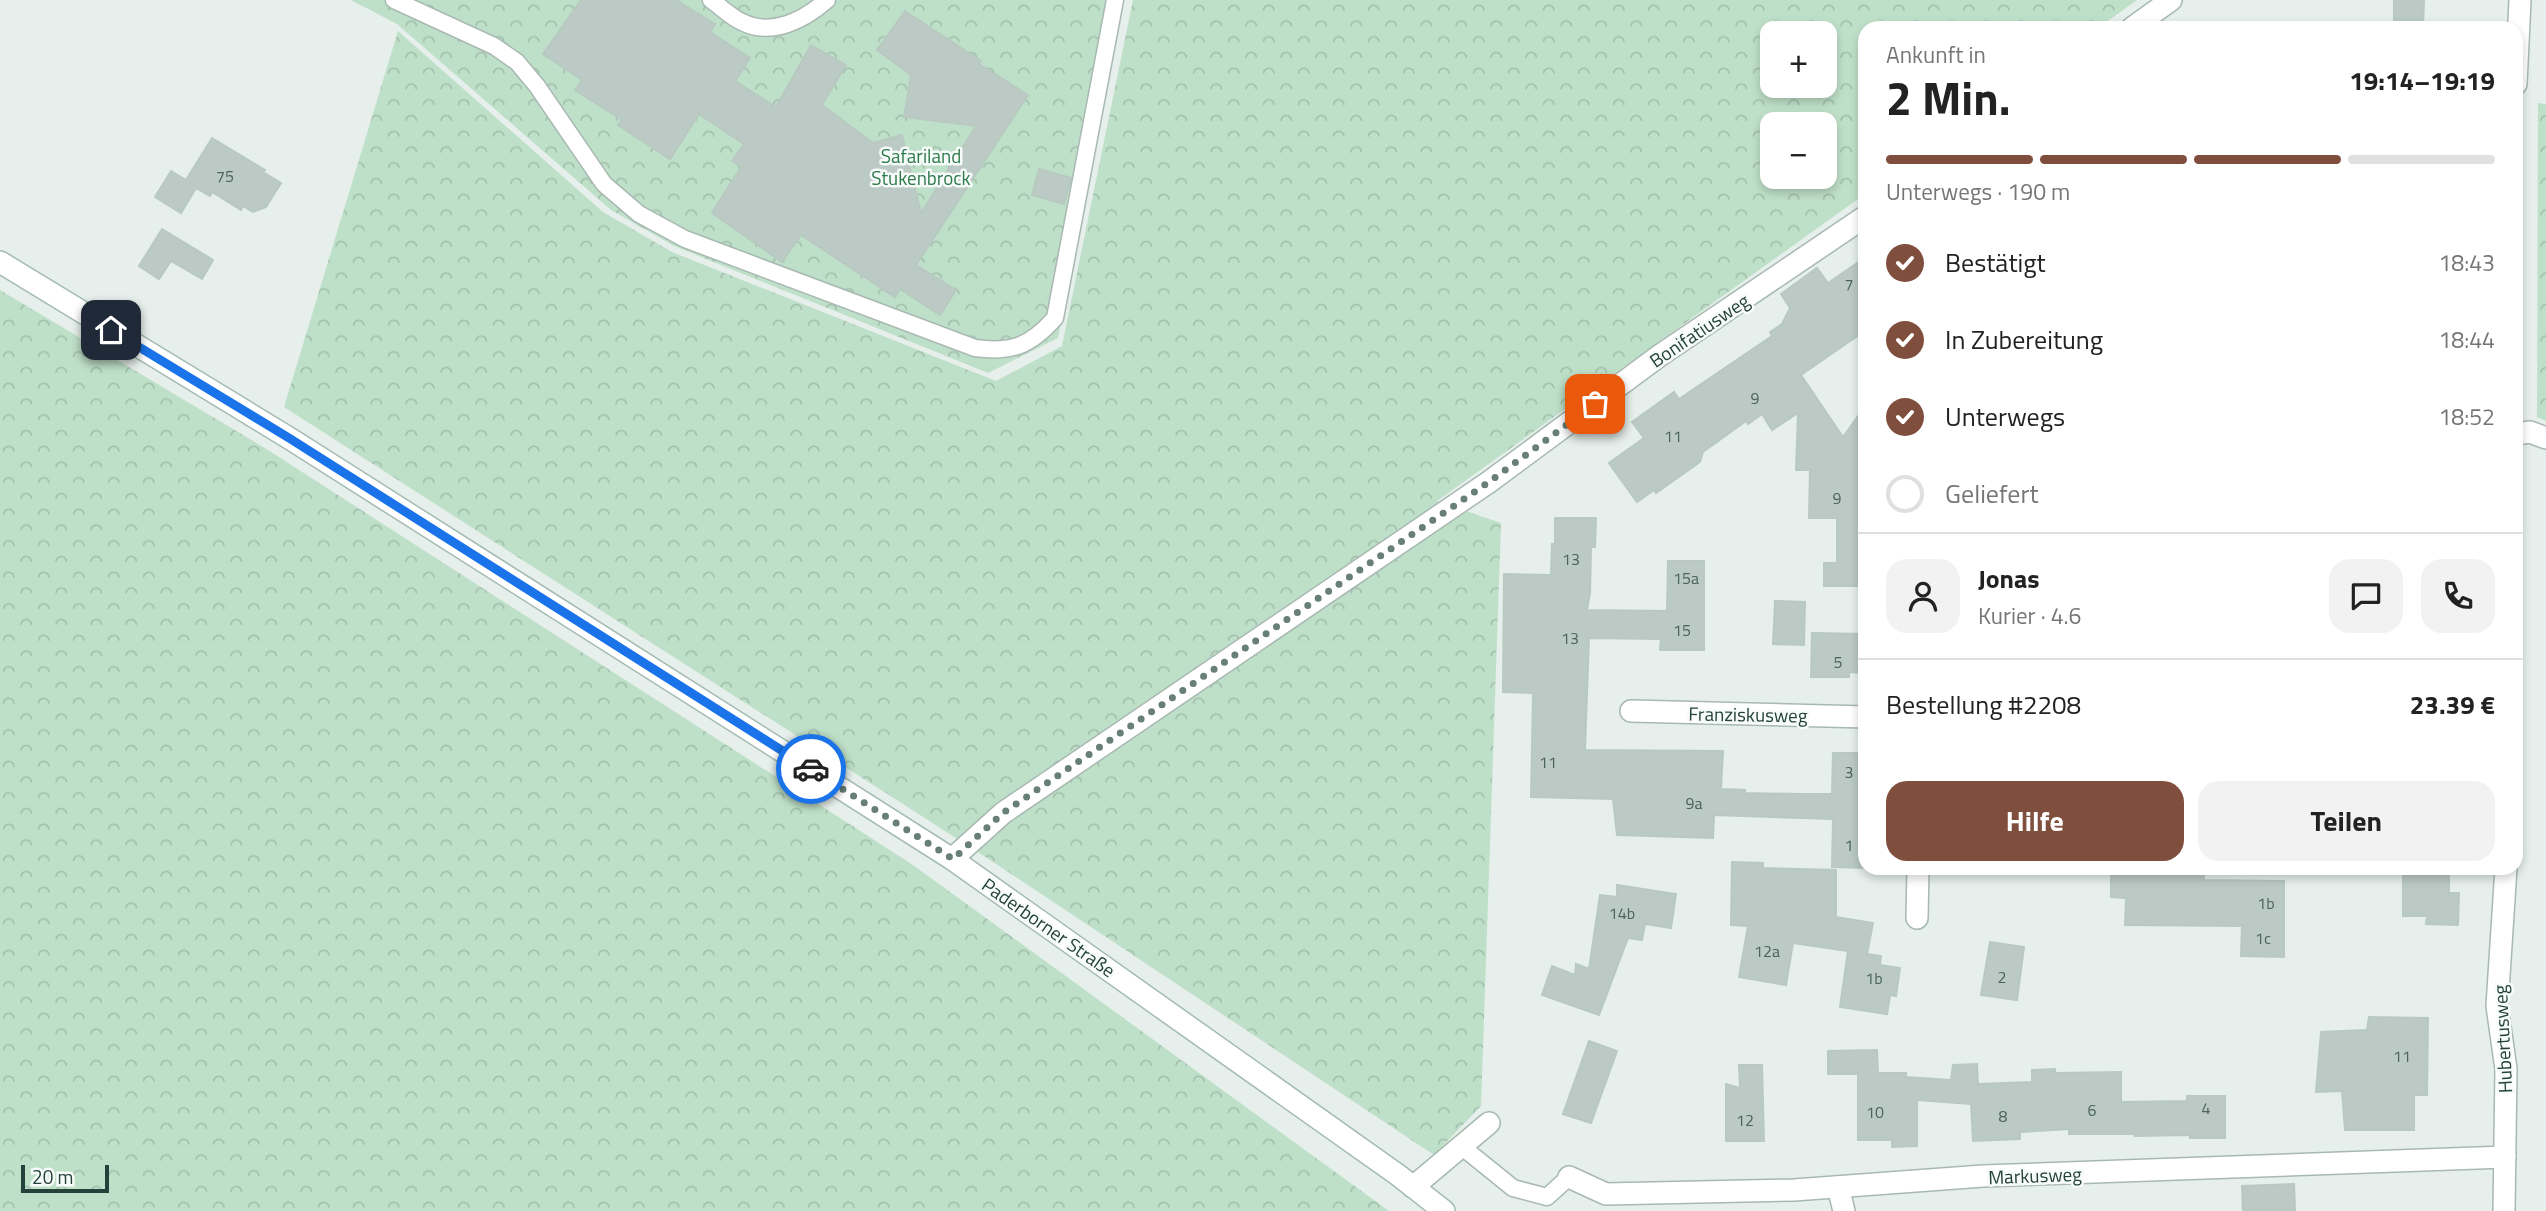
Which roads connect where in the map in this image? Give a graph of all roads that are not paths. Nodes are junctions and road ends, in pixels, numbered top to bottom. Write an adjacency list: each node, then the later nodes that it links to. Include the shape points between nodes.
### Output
1 (394, 0): 4 (lane, via 494,46 517,62 604,184 639,214 715,251 975,348 998,351 1031,340 1055,318)
2 (710, 0): 3 (lane, via 741,22 774,28 815,11)
3 (827, 0)
4 (1115, 0)
5 (2171, 0): 7 (street)
6 (2520, 0): 8 (street)
7 (2142, 21)
8 (2519, 21)
9 (1858, 221): 15 (street, Bonifatiusweg, via 1659,356 1489,482 1003,813)
10 (0, 262): 15 (street, Paderborner Straße, via 301,445)
11 (2523, 434): 12 (street)
12 (2546, 438)
13 (1631, 711): 14 (street, Franziskusweg)
14 (1858, 717)
15 (953, 859): 23 (street, Paderborner Straße)
16 (1919, 875): 18 (street)
17 (2506, 875): 21 (street, Hubertusweg, via 2497,1006 2506,1069)
18 (1917, 918)
19 (1489, 1123): 20 (street)
20 (1461, 1146): 22 (lane, via 1513,1188 1547,1198); 23 (street)
21 (2505, 1157): 24 (street, Markusweg); 27 (street, Hubertusweg)
22 (1569, 1177): 24 (street, Markusweg, via 1606,1194)
23 (1413, 1187): 25 (street, Paderborner Straße)
24 (1838, 1187): 26 (street)
25 (1444, 1211)
26 (1844, 1211)
27 (2504, 1211)

